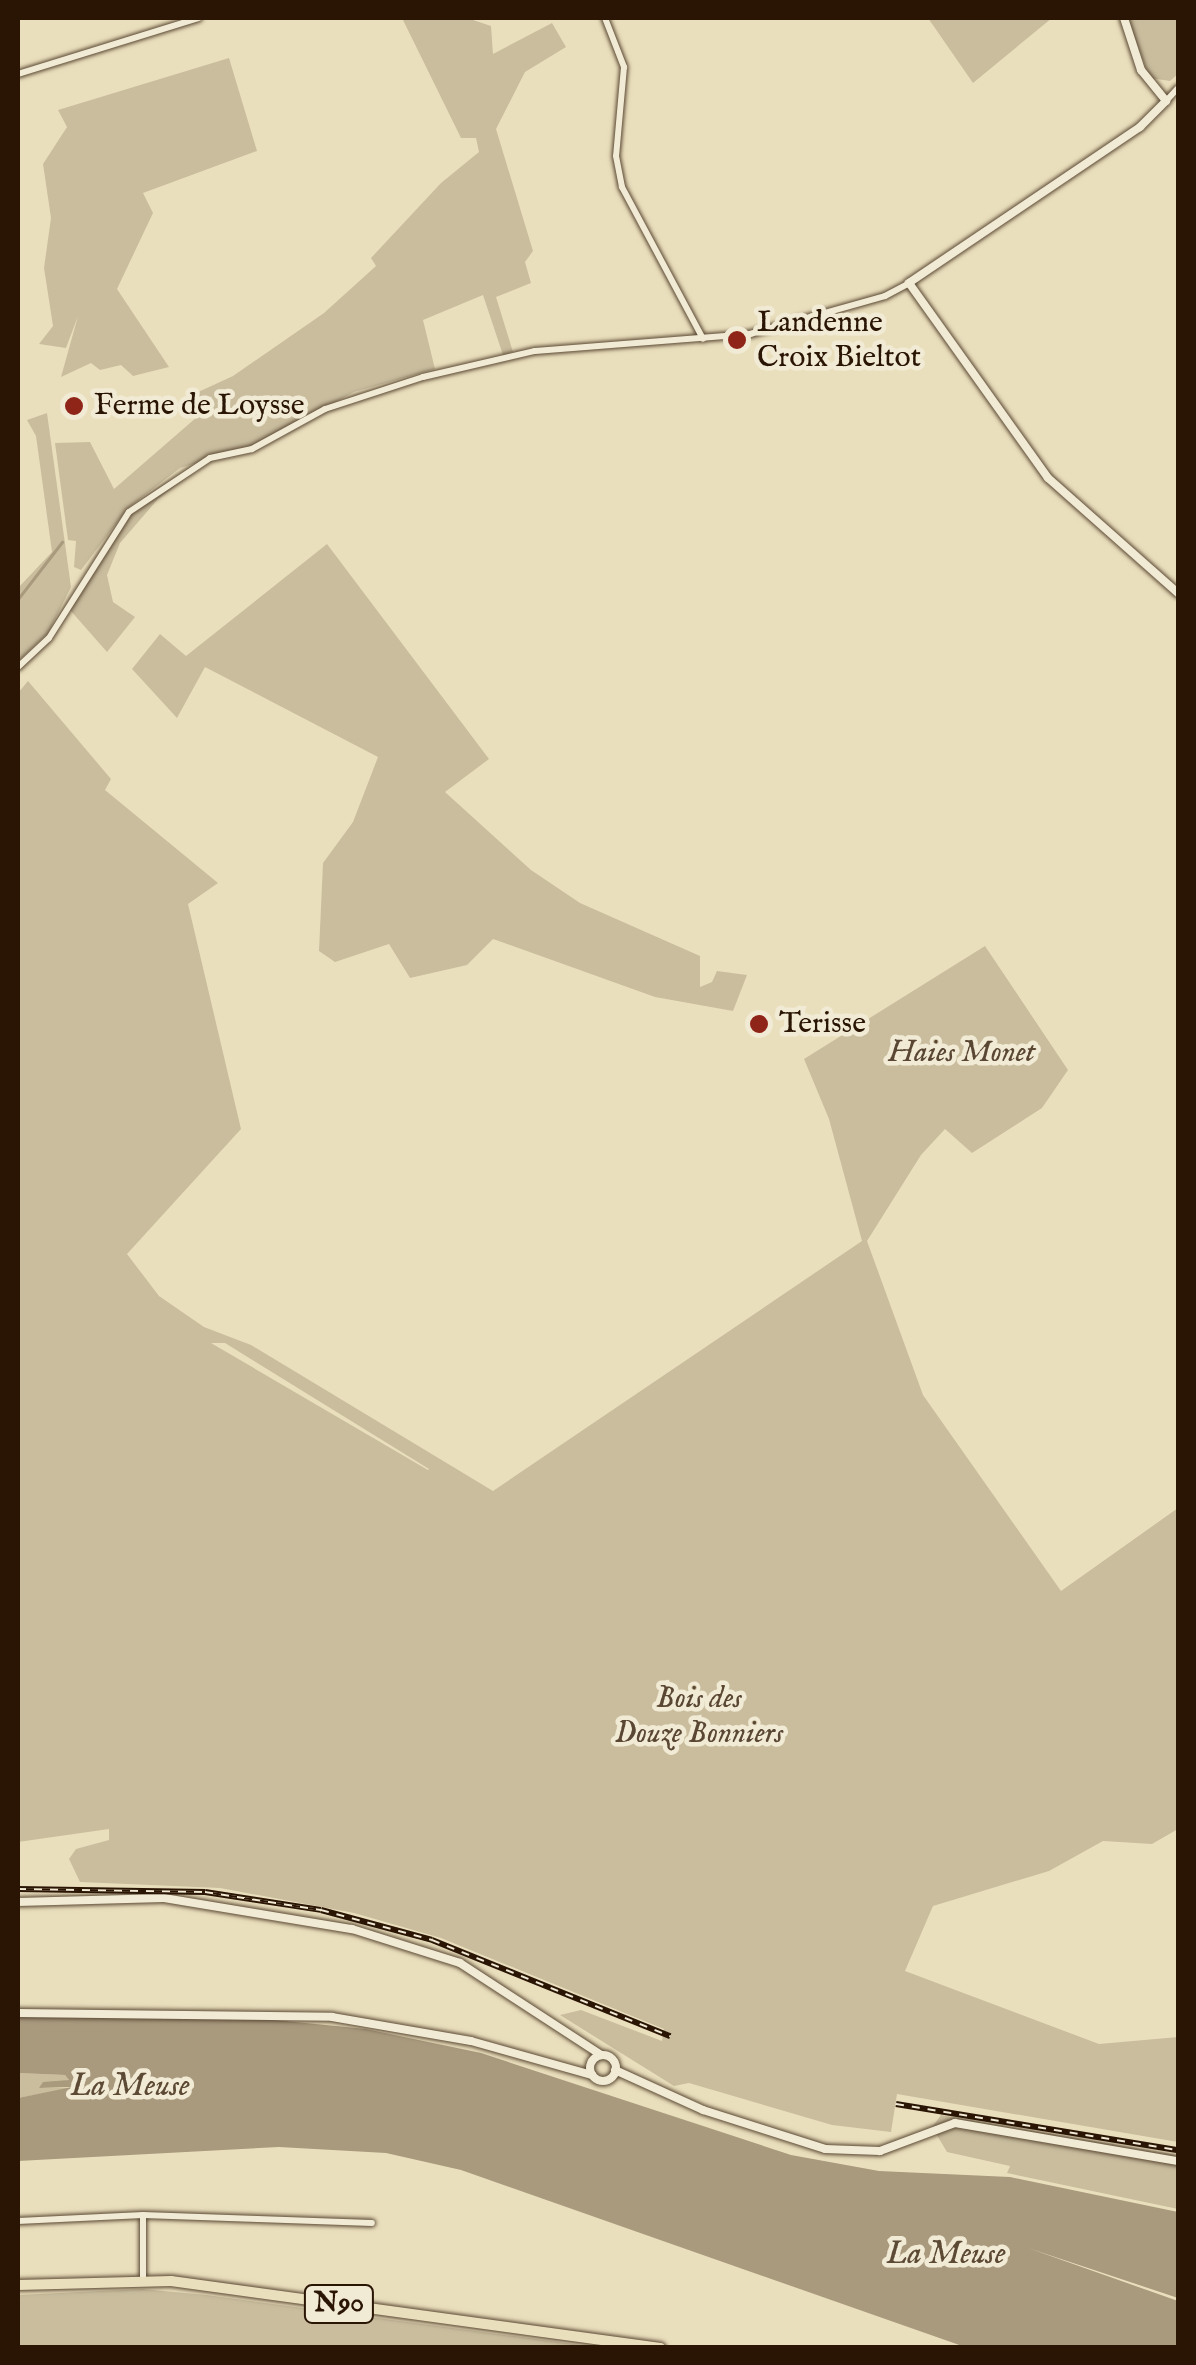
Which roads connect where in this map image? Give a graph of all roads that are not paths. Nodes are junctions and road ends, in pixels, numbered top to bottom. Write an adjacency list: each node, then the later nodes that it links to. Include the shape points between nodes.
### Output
1 (198, 18): 4 (street)
2 (605, 18): 8 (street, via 624,67 616,156 622,187)
3 (1124, 18): 6 (street, via 1145,78)
4 (18, 74)
5 (1178, 88): 6 (street)
6 (1166, 101): 7 (street, via 1140,127)
7 (909, 283): 8 (street, via 885,296 750,334); 9 (street, via 1048,478)
8 (702, 339): 10 (street, via 535,350 324,409 252,449 210,458 129,512 49,638)
9 (1178, 592)
10 (18, 667)
11 (18, 1902): 13 (street, via 164,1898 352,1929 460,1963)
12 (18, 2013): 15 (street, via 332,2017 471,2041)
13 (601, 2055): 14 (street); 15 (street, via 591,2063)
14 (616, 2070): 15 (street, via 608,2080); 16 (street, via 703,2110 838,2151 880,2151 955,2123)
15 (592, 2075)
16 (1178, 2161)
17 (143, 2215): 18 (street); 19 (street); 20 (street)
18 (18, 2221)
19 (372, 2223)
20 (142, 2278): 21 (main road, N90); 22 (main road, N90)
21 (18, 2285)
22 (660, 2348)

